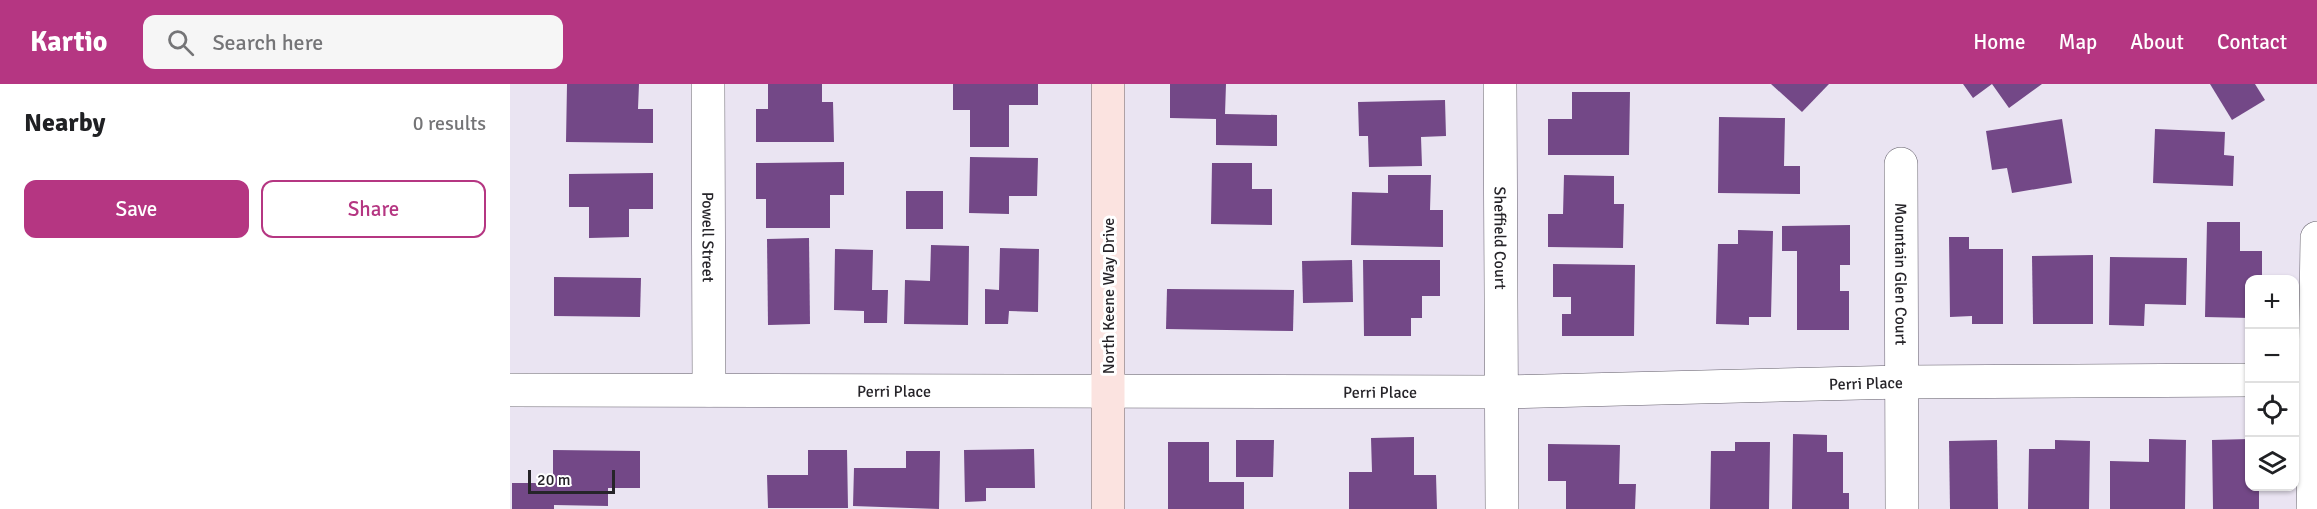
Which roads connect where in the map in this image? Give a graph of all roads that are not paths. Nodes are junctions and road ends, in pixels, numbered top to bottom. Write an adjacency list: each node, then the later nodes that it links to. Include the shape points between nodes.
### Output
1 (708, 84): 10 (street, Powell Street)
2 (1108, 84): 11 (street, North Keene Way Drive)
3 (1500, 84): 12 (street, Sheffield Court)
4 (1901, 164): 8 (street, Mountain Glen Court)
5 (2317, 238): 7 (street)
6 (2245, 380): 8 (street, Perri Place)
7 (2308, 380): 16 (street)
8 (1902, 382): 12 (street, Perri Place); 15 (street, Mountain Glen Court)
9 (510, 390): 10 (street, Perri Place)
10 (709, 390): 11 (street, Perri Place)
11 (1108, 391): 12 (street, Perri Place); 13 (street, North Keene Way Drive)
12 (1502, 392): 14 (street, Sheffield Court)
13 (1108, 509)
14 (1502, 509)
15 (1902, 509)
16 (2313, 509)

